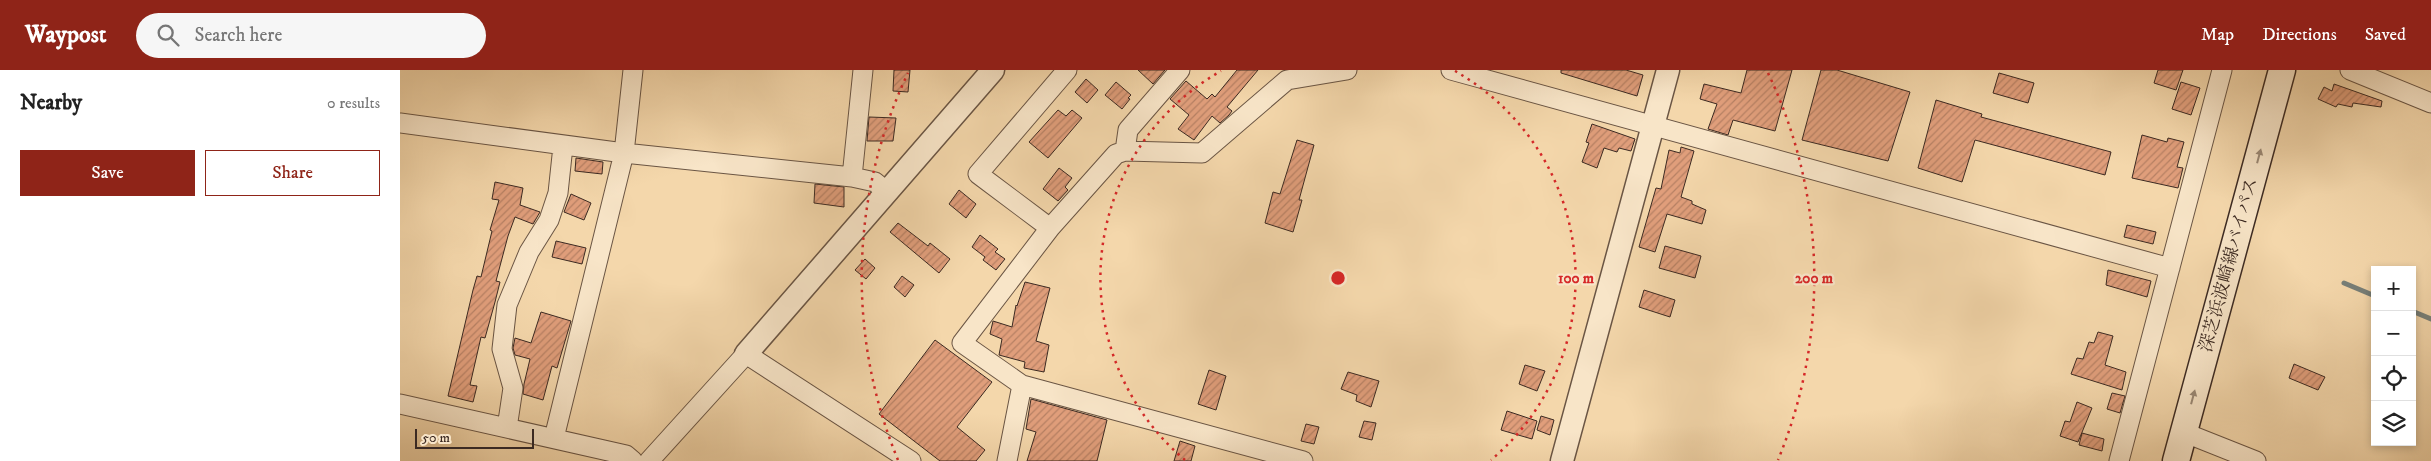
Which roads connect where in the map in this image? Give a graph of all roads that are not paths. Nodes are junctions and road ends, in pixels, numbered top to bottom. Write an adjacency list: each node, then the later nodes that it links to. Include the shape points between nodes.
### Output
1 (633, 70): 18 (street)
2 (863, 70): 19 (street)
3 (993, 70): 20 (street)
4 (1067, 70): 21 (street, via 978,174)
5 (1180, 70): 17 (street, via 1128,130)
6 (1347, 70): 17 (street, via 1287,80 1202,153)
7 (1451, 70): 15 (street)
8 (1668, 70): 15 (street)
9 (2222, 70): 22 (street)
10 (2282, 70): 28 (main road, 深芝浜波崎線バイパス, one-way to 10)
11 (2300, 70): 28 (main road, 深芝浜波崎線バイパス)
12 (2350, 70): 13 (street)
13 (2431, 103)
14 (400, 123): 16 (street)
15 (1653, 127): 22 (street); 34 (street)
16 (563, 146): 18 (street); 26 (street, via 558,193 549,220 529,252 507,305 502,349 513,388)
17 (1125, 151): 21 (street, via 1116,154)
18 (624, 153): 19 (street); 27 (street)
19 (852, 177): 20 (street, via 875,182)
20 (887, 192): 23 (street)
21 (1050, 228): 24 (street, via 962,343)
22 (2170, 268): 35 (street)
23 (746, 354): 30 (street); 31 (street)
24 (1022, 385): 32 (street); 33 (street)
25 (400, 404): 26 (street)
26 (507, 428): 27 (street)
27 (554, 438): 29 (street, via 626,455)
28 (2193, 444): 36 (main road, 深芝浜波崎線バイパス); 37 (street)
29 (633, 461)
30 (649, 461)
31 (911, 461)
32 (1006, 461)
33 (1303, 461)
34 (1562, 461)
35 (2120, 461)
36 (2176, 461)
37 (2256, 461)

